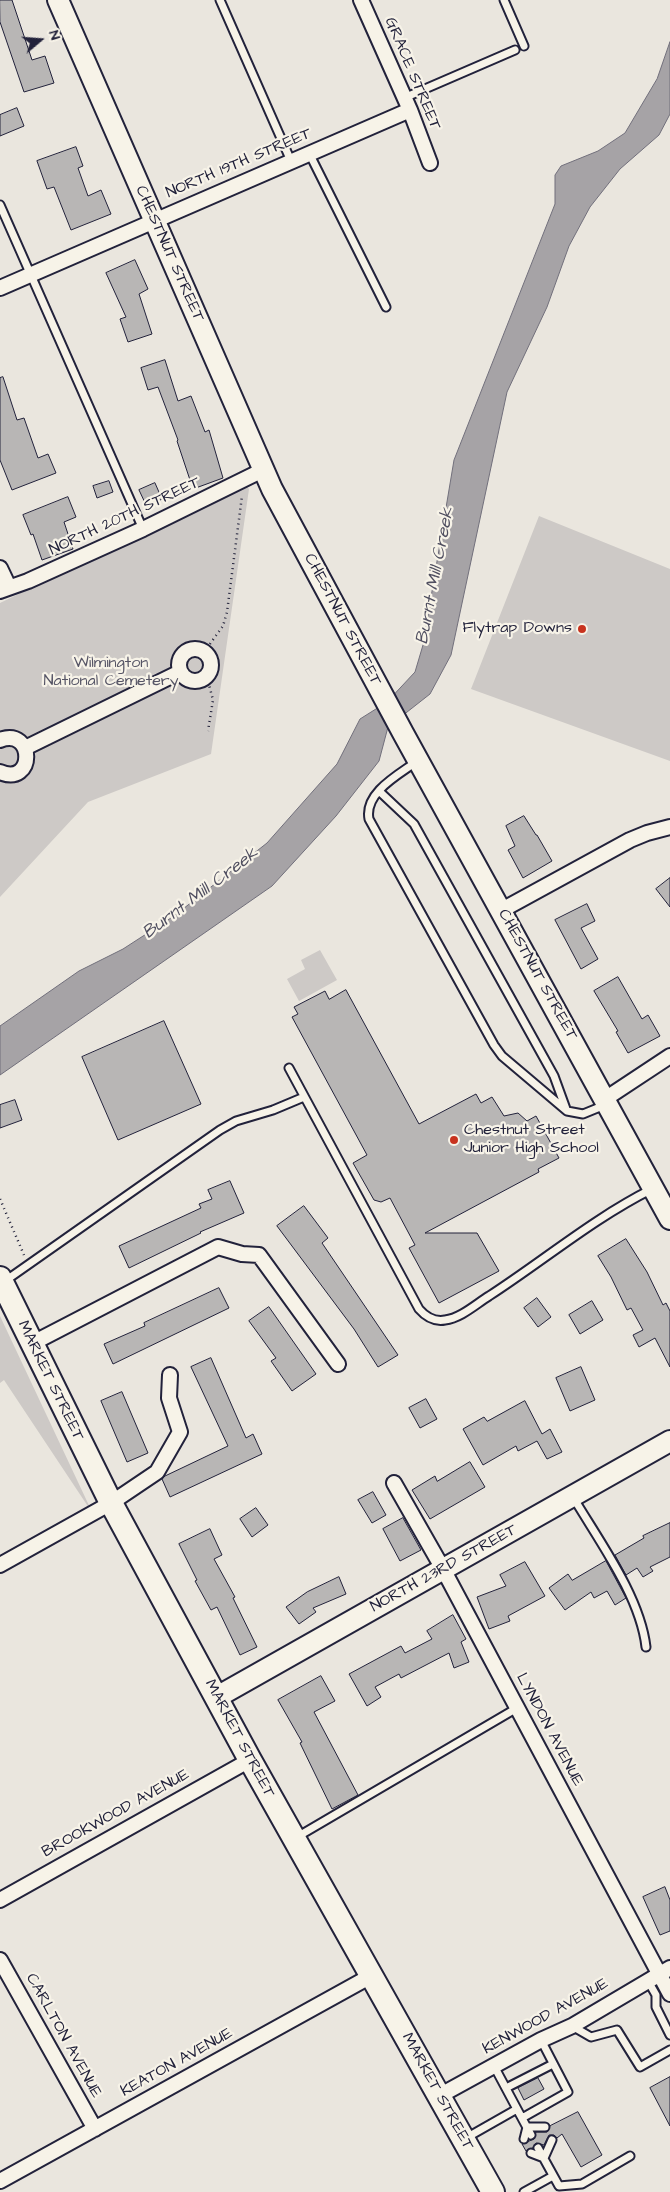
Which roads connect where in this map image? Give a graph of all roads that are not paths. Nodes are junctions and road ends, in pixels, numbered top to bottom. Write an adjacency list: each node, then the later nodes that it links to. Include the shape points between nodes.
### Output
1 (58, 0): 12 (street, CHESTNUT STREET)
2 (220, 0): 9 (lane)
3 (361, 0): 7 (street, GRACE STREET)
4 (504, 0): 5 (lane)
5 (524, 46)
6 (514, 50): 7 (lane)
7 (407, 104): 8 (street, NORTH 19TH STREET); 10 (street, GRACE STREET)
8 (309, 153): 9 (street, NORTH 19TH STREET); 15 (lane)
9 (291, 161): 12 (street, NORTH 19TH STREET)
10 (430, 163)
11 (0, 205): 13 (lane)
12 (154, 220): 13 (street, NORTH 19TH STREET); 16 (street, CHESTNUT STREET)
13 (31, 274): 14 (street, NORTH 19TH STREET); 17 (lane)
14 (0, 288)
15 (386, 307)
16 (263, 470): 17 (street, NORTH 20TH STREET); 23 (street, CHESTNUT STREET)
17 (143, 529): 19 (street, NORTH 20TH STREET)
18 (0, 568): 19 (street)
19 (4, 589)
20 (180, 672): 20 (street, via 179,662 185,653 194,649 204,652 212,664 202,680 192,682); 22 (street)
21 (0, 740): 22 (street, via 12,738)
22 (25, 748): 24 (street, via 26,761 20,771)
23 (418, 761): 25 (lane); 27 (street, CHESTNUT STREET)
24 (0, 772)
25 (379, 791): 32 (lane, via 414,824 554,1076); 32 (lane, via 367,811 369,819 494,1045 502,1056)
26 (670, 827): 27 (street, via 630,840)
27 (502, 910): 31 (street, CHESTNUT STREET)
28 (670, 1056): 31 (street)
29 (289, 1068): 30 (lane)
30 (304, 1096): 33 (lane, via 419,1309 436,1320 457,1316 629,1200); 35 (lane, via 220,1130)
31 (606, 1102): 32 (lane, via 589,1113); 33 (street, CHESTNUT STREET)
32 (567, 1111)
33 (654, 1188): 34 (street, CHESTNUT STREET)
34 (670, 1218)
35 (1, 1280): 36 (main road, MARKET STREET)
36 (31, 1344): 37 (street, via 218,1247 259,1255); 42 (main road, MARKET STREET)
37 (338, 1364)
38 (170, 1375): 42 (street, via 170,1398 180,1432 157,1472)
39 (670, 1441): 41 (street, NORTH 23RD STREET)
40 (394, 1483): 44 (street, LYNDON AVENUE)
41 (573, 1496): 44 (street, NORTH 23RD STREET); 45 (lane, via 631,1599)
42 (111, 1503): 43 (street); 46 (main road, MARKET STREET)
43 (0, 1565)
44 (443, 1569): 46 (street, NORTH 23RD STREET); 47 (street, LYNDON AVENUE)
45 (646, 1647)
46 (217, 1697): 48 (main road, MARKET STREET)
47 (517, 1708): 49 (lane); 52 (street, LYNDON AVENUE)
48 (250, 1760): 49 (main road, MARKET STREET); 50 (street, BROOKWOOD AVENUE)
49 (294, 1839): 53 (main road, MARKET STREET)
50 (0, 1900)
51 (0, 1960): 67 (street, CARLTON AVENUE)
52 (659, 1974): 54 (street, LYNDON AVENUE); 55 (street, KENWOOD AVENUE); 56 (lane, via 656,2007)
53 (371, 1976): 62 (main road, MARKET STREET); 67 (street, KEATON AVENUE)
54 (670, 1994)
55 (572, 2026): 57 (street, KENWOOD AVENUE); 58 (lane, via 591,2036 617,2030 640,2067)
56 (670, 2035)
57 (541, 2040): 59 (lane); 60 (street, KENWOOD AVENUE)
58 (670, 2050)
59 (553, 2064): 61 (lane); 64 (lane, via 568,2092)
60 (494, 2066): 61 (lane); 62 (street, KENWOOD AVENUE)
61 (506, 2088): 63 (lane)
62 (439, 2096): 69 (main road, MARKET STREET)
63 (517, 2110): 64 (lane); 69 (lane)
64 (522, 2118): 65 (lane)
65 (527, 2127): 66 (lane); 68 (lane); 70 (lane)
66 (545, 2127)
67 (95, 2129): 77 (street, KEATON AVENUE)
68 (531, 2135)
69 (463, 2139): 78 (main road, MARKET STREET)
70 (524, 2139)
71 (552, 2140): 75 (lane)
72 (538, 2148): 75 (lane)
73 (531, 2153): 75 (lane)
74 (630, 2156): 76 (lane, via 582,2184 559,2186)
75 (544, 2158): 76 (lane)
76 (553, 2176): 79 (lane)
77 (0, 2181)
78 (493, 2192)
79 (524, 2192)

